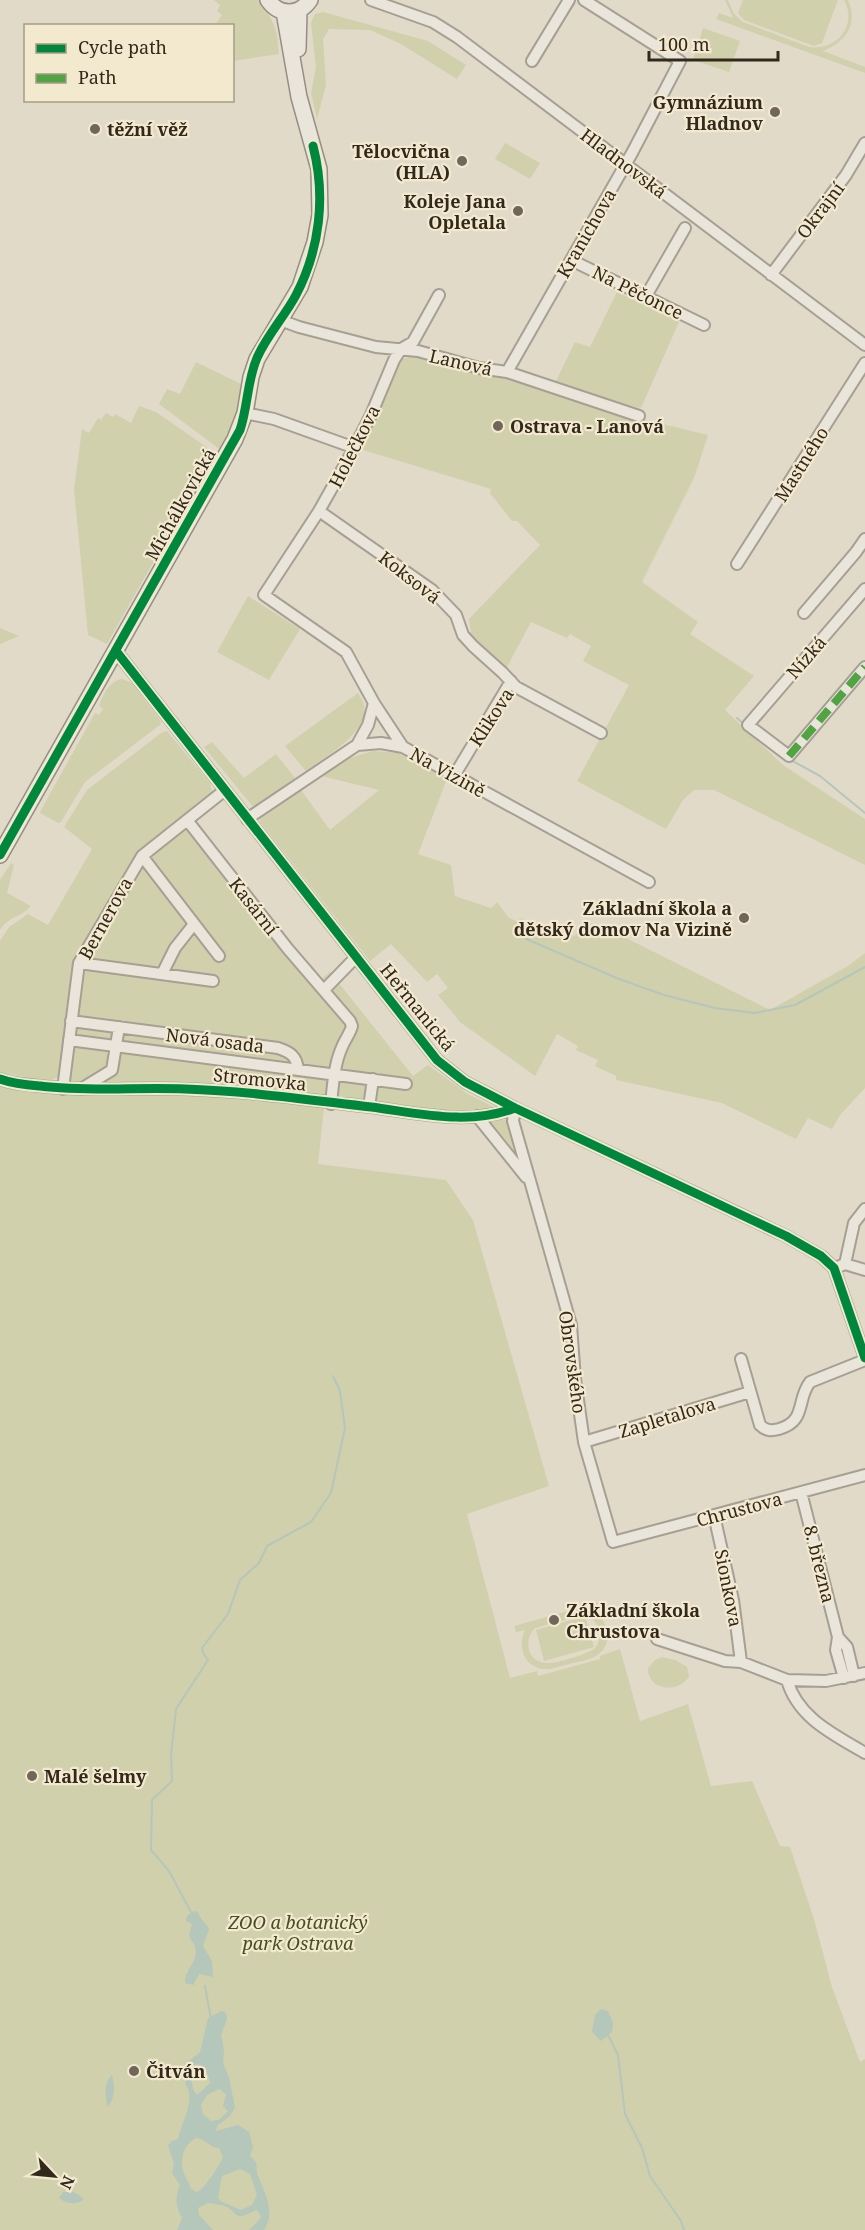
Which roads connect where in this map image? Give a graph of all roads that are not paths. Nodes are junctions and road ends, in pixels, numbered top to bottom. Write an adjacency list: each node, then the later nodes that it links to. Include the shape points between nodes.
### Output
1 (268, 0): 6 (street, via 273,6)
2 (371, 0): 5 (street, Hladnovská)
3 (569, 0): 7 (street)
4 (584, 0): 9 (street, Kranichova, via 680,61)
5 (395, 3): 9 (street, Hladnovská, via 457,37)
6 (298, 7): 15 (street, Michálkovická, via 299,97 319,170 320,215 304,276)
7 (532, 61)
8 (865, 143): 12 (street, Okrajní, via 846,175)
9 (626, 164): 11 (street, Kranichova); 12 (street, Hladnovská)
10 (685, 228): 14 (street)
11 (571, 260): 14 (street, Na Pěčonce); 20 (street, Kranichova)
12 (771, 275): 17 (street, Hladnovská)
13 (439, 295): 18 (street, Holečkova, via 413,342)
14 (646, 297): 16 (street, Na Pěčonce)
15 (280, 320): 18 (street, Lanová, via 376,347); 21 (street, Michálkovická, via 257,359)
16 (704, 325)
17 (865, 345)
18 (400, 349): 20 (street, Lanová); 23 (street, Holečkova)
19 (865, 363): 26 (street, Mastného)
20 (507, 372): 22 (street, Lanová)
21 (245, 413): 23 (street); 29 (street, Michálkovická, via 235,439)
22 (639, 416)
23 (355, 448): 24 (street, Holečkova)
24 (319, 512): 31 (street, Koksová, via 432,590 456,615 472,646); 32 (street, Holečkova, via 264,596 346,652)
25 (865, 538): 28 (street)
26 (737, 564)
27 (865, 589): 30 (street, Nízká, via 748,725 789,756)
28 (804, 613)
29 (116, 651): 37 (street, Heřmanická); 40 (street, Michálkovická)
30 (865, 667)
31 (511, 681): 33 (street, Klikova); 36 (street, Klikova)
32 (374, 703): 34 (street); 35 (street)
33 (601, 734)
34 (357, 745): 35 (street, Na Vizině, via 381,743); 38 (street)
35 (403, 747): 36 (street, Na Vizině)
36 (454, 776): 42 (street, Na Vizině)
37 (225, 790): 38 (street, Heřmanická); 39 (street, Bernerova)
38 (248, 819): 45 (street, Heřmanická)
39 (188, 820): 41 (street, Bernerova); 49 (street, Kasární)
40 (0, 855)
41 (142, 856): 43 (street); 46 (street, Bernerova)
42 (649, 882)
43 (194, 924): 44 (street); 47 (street, via 175,948)
44 (219, 957)
45 (356, 957): 49 (street); 63 (street, Heřmanická, via 437,1060 465,1082)
46 (79, 963): 47 (street); 50 (street, Bernerova)
47 (162, 974): 48 (street)
48 (213, 981)
49 (324, 990): 55 (street, Kasární, via 352,1026)
50 (71, 1021): 51 (street, Nová osada); 52 (street, Bernerova)
51 (119, 1027): 53 (street); 54 (street, Nová osada, via 278,1048 289,1052 297,1061)
52 (69, 1040): 53 (street, Nová osada); 59 (street, Bernerova)
53 (117, 1047): 54 (street, Nová osada); 60 (street, via 112,1070)
54 (298, 1070): 55 (street, Nová osada)
55 (334, 1075): 57 (street, Nová osada); 61 (street)
56 (0, 1079): 59 (street, Stromovka)
57 (374, 1079): 58 (street, Nová osada); 62 (street)
58 (406, 1084)
59 (63, 1089): 60 (street, Stromovka)
60 (81, 1089): 61 (street, Stromovka, via 186,1089)
61 (331, 1104): 62 (street, Stromovka)
62 (369, 1107): 64 (street, Stromovka)
63 (515, 1108): 64 (street, Stromovka); 65 (street, Obrovského, via 513,1121); 67 (street, Heřmanická, via 786,1236)
64 (477, 1116): 65 (street, Obrovského)
65 (530, 1182): 72 (street, Obrovského, via 571,1325)
66 (865, 1209): 67 (street, via 854,1224)
67 (840, 1266): 68 (street); 70 (street)
68 (865, 1270)
69 (741, 1359): 71 (street)
70 (865, 1359): 71 (street, via 810,1382 793,1422 772,1431 760,1425)
71 (750, 1392): 72 (street, Zapletalova)
72 (585, 1442): 76 (street, Obrovského)
73 (865, 1475): 74 (street, Chrustova)
74 (801, 1492): 75 (street, Chrustova); 79 (street, 8. března, via 838,1637 846,1647)
75 (714, 1515): 76 (street, Chrustova); 78 (street, Sionkova, via 733,1600)
76 (613, 1542)
77 (657, 1639): 78 (street, via 724,1661)
78 (741, 1662): 80 (street)
79 (854, 1675): 80 (street, 8. března, via 826,1681)
80 (787, 1680): 81 (street, via 798,1705 825,1730)
81 (865, 1753)

